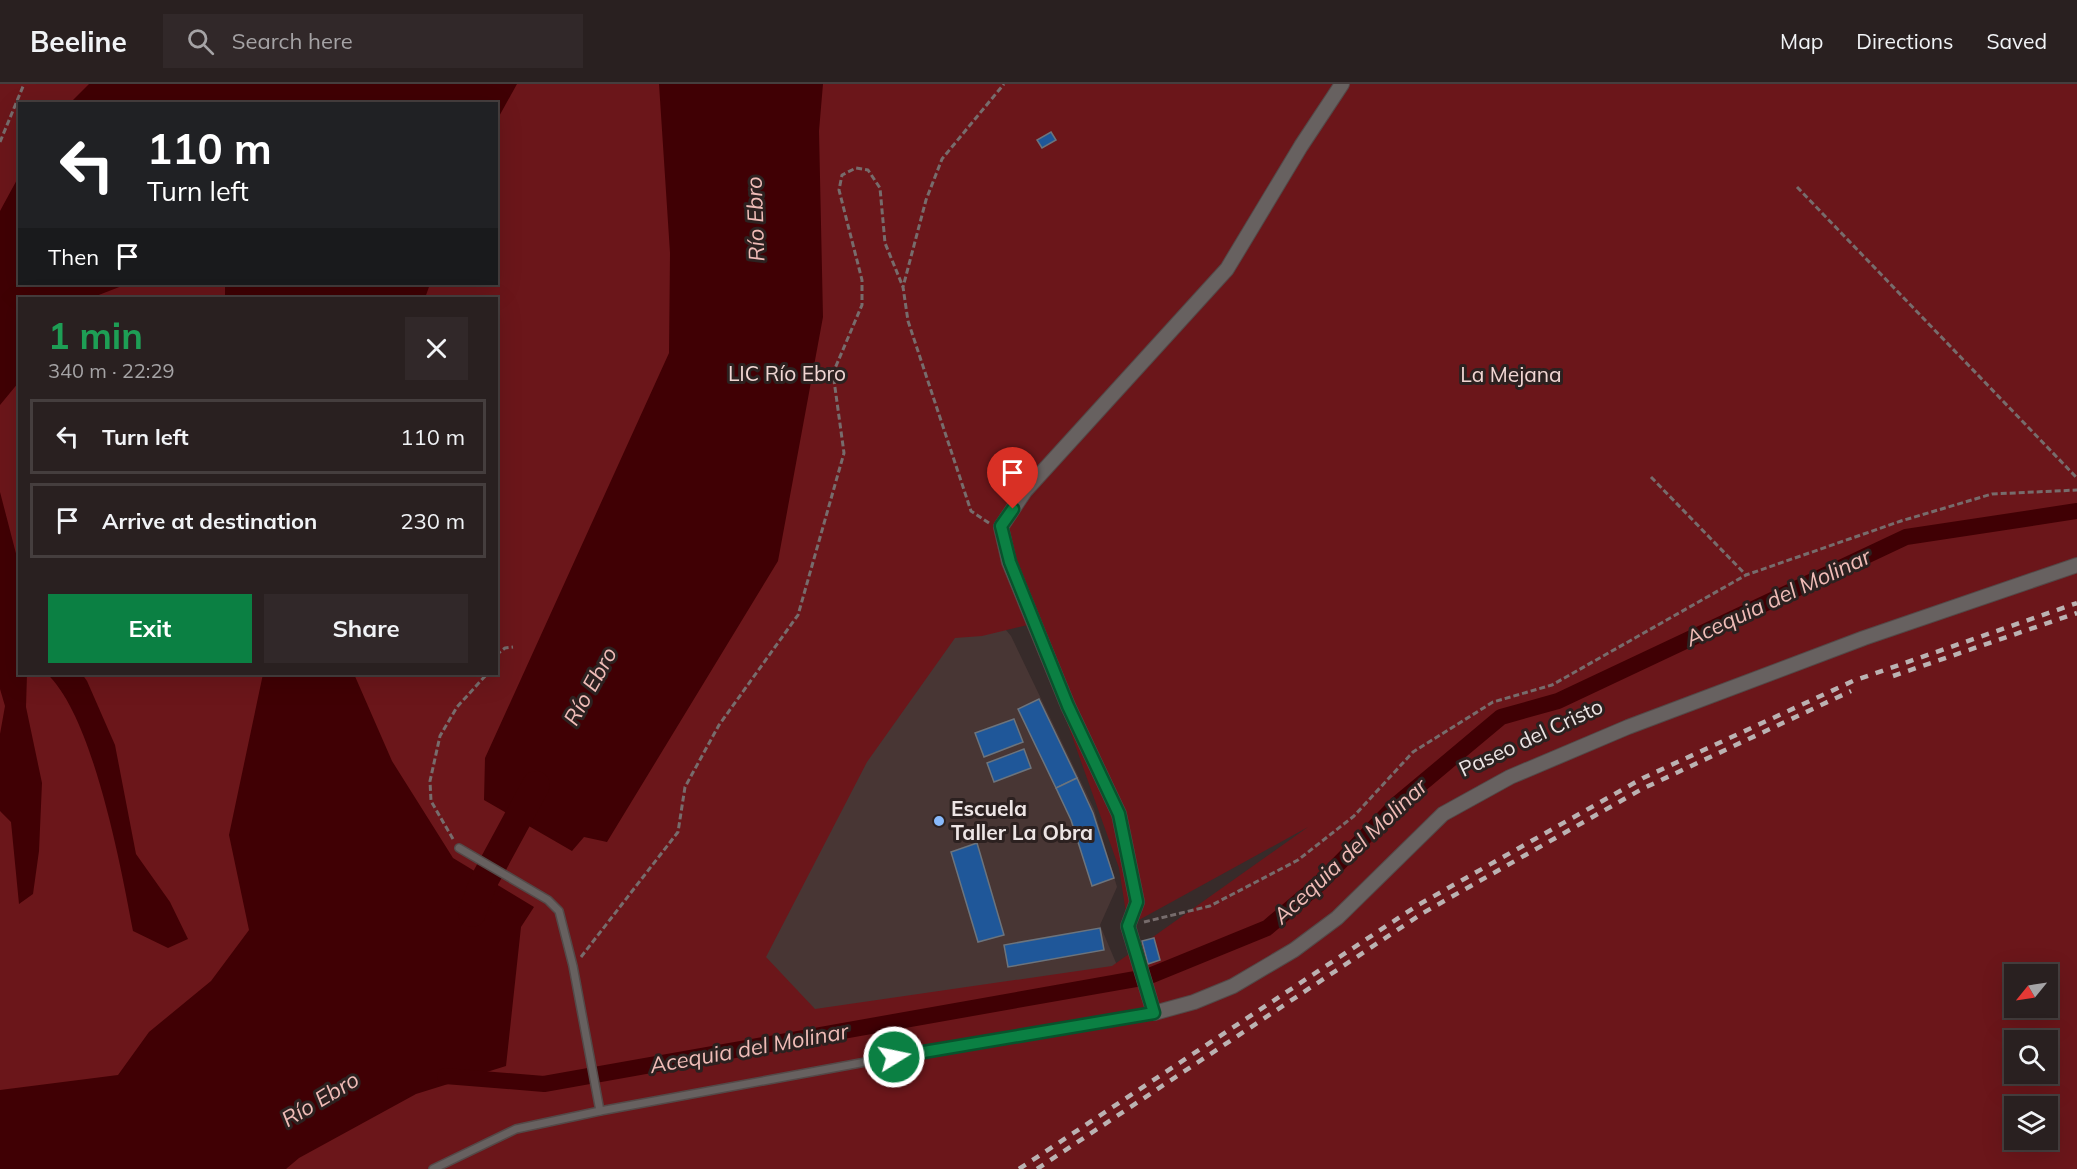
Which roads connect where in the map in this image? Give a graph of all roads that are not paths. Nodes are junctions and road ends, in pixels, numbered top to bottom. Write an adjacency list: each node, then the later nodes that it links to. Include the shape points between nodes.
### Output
1 (1342, 84): 4 (street, via 1227,269 1024,491 1001,526 1010,562 1068,706 1119,814 1137,902 1128,926)
2 (2077, 566): 4 (street, Paseo del Cristo, via 1778,670 1628,726 1510,777 1443,814 1337,918 1294,950 1233,986)
3 (459, 848): 5 (lane, via 543,897 559,911)
4 (1154, 1013): 5 (lane)
5 (600, 1111): 6 (lane, via 516,1129)
6 (433, 1169)

